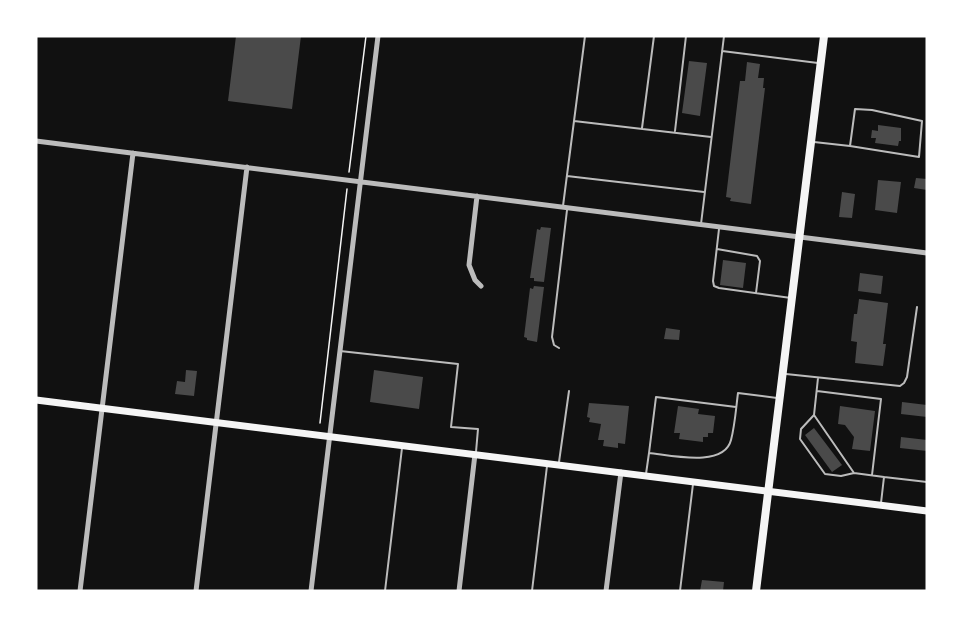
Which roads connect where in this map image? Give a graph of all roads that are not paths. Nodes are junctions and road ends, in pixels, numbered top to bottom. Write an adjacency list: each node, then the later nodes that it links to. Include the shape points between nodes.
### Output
1 (378, 36): 19 (street)
2 (585, 36): 9 (lane)
3 (654, 36): 10 (lane)
4 (686, 36): 11 (lane)
5 (724, 36): 7 (lane)
6 (824, 36): 8 (main road)
7 (722, 51): 8 (lane); 12 (lane)
8 (821, 63): 14 (main road)
9 (574, 121): 10 (lane); 18 (lane)
10 (642, 129): 11 (lane)
11 (674, 133): 12 (lane)
12 (712, 137): 20 (lane)
13 (36, 141): 16 (street)
14 (811, 141): 15 (lane); 25 (main road)
15 (850, 146): 15 (lane, via 855,108 922,121 919,157)
16 (133, 153): 17 (street); 41 (street)
17 (247, 167): 19 (street); 43 (street)
18 (567, 176): 20 (lane); 22 (lane)
19 (361, 181): 21 (street); 33 (street)
20 (705, 192): 23 (lane)
21 (477, 196): 22 (street); 28 (street, via 470,265)
22 (565, 207): 23 (street); 32 (lane, via 552,337)
23 (701, 224): 24 (street)
24 (719, 226): 25 (street); 26 (lane)
25 (800, 236): 27 (street); 30 (main road)
26 (717, 249): 29 (lane, via 757,256 760,261); 29 (lane, via 714,286)
27 (927, 253)
28 (481, 286)
29 (756, 293): 30 (lane)
30 (792, 298): 34 (main road)
31 (917, 307): 35 (lane, via 904,383 892,386)
32 (559, 348)
33 (340, 351): 44 (street); 47 (lane, via 458,364 452,426 478,429)
34 (783, 374): 35 (lane); 38 (main road)
35 (818, 378): 37 (lane)
36 (569, 391): 49 (lane)
37 (816, 391): 42 (lane); 53 (lane, via 881,399)
38 (780, 398): 40 (lane, via 738,393); 57 (main road)
39 (36, 400): 41 (main road)
40 (736, 407): 46 (lane, via 731,442 725,450 705,459); 46 (lane, via 656,397)
41 (102, 408): 43 (main road); 60 (street)
42 (814, 415): 51 (lane); 51 (lane, via 801,429 800,439 825,474)
43 (217, 422): 44 (main road); 61 (street)
44 (330, 435): 45 (main road); 62 (street)
45 (402, 445): 47 (main road); 63 (lane)
46 (649, 453): 52 (lane)
47 (475, 454): 48 (main road); 64 (street)
48 (548, 463): 49 (main road); 65 (lane)
49 (559, 464): 50 (main road)
50 (621, 472): 52 (main road); 66 (street)
51 (854, 473): 53 (lane)
52 (646, 475): 55 (main road)
53 (872, 476): 54 (lane)
54 (884, 477): 56 (lane); 58 (lane)
55 (693, 481): 57 (main road); 67 (lane)
56 (927, 482)
57 (769, 491): 58 (main road); 68 (main road)
58 (881, 505): 59 (main road)
59 (927, 511)
60 (80, 591)
61 (196, 591)
62 (311, 591)
63 (385, 591)
64 (459, 591)
65 (532, 591)
66 (606, 591)
67 (680, 591)
68 (756, 591)

